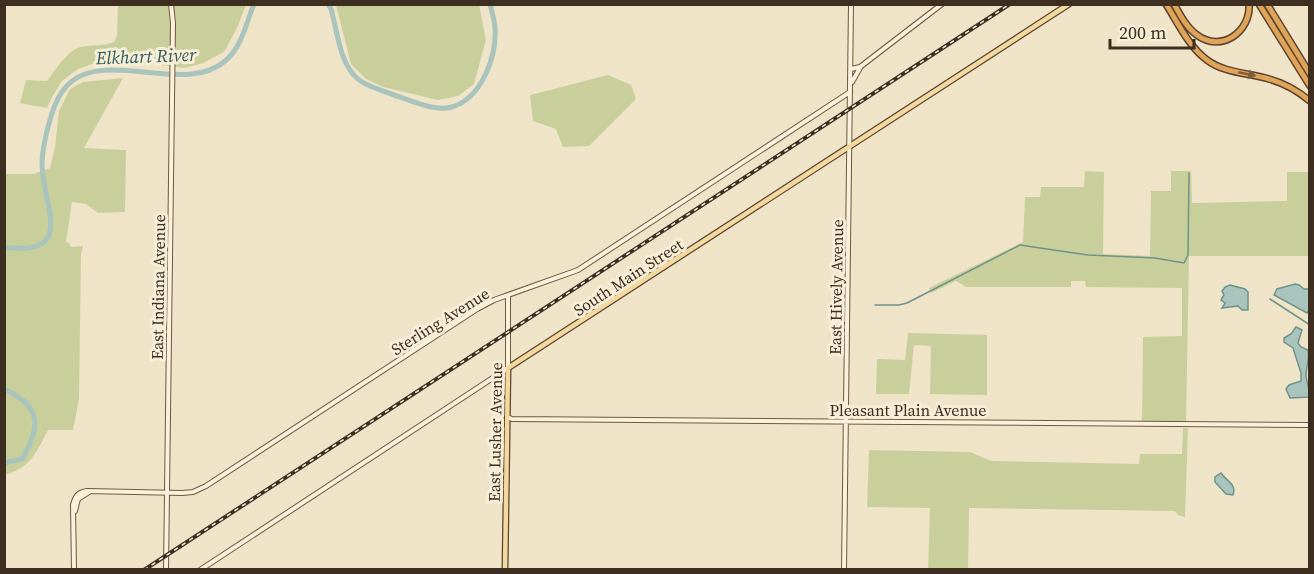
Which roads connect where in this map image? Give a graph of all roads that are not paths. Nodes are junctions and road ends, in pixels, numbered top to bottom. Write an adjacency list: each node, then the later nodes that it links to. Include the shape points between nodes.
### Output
1 (171, 4): 23 (street, East Indiana Avenue)
2 (852, 4): 11 (street, East Hively Avenue)
3 (942, 4): 10 (street)
4 (1069, 4): 17 (main road, South Main Street)
5 (1166, 4): 16 (highway, one-way to 16, via 1195,49 1208,61 1277,81)
6 (1174, 4): 7 (highway, via 1195,34 1216,42 1231,38 1242,29 1249,17)
7 (1249, 4)
8 (1259, 4): 14 (highway)
9 (1267, 4): 12 (highway)
10 (860, 67): 11 (street); 13 (street)
11 (851, 69): 13 (street, East Hively Avenue)
12 (1310, 74)
13 (850, 86): 15 (street, East Hively Avenue)
14 (1310, 86)
15 (850, 92): 17 (street, East Hively Avenue); 18 (street, Sterling Avenue, via 578,270)
16 (1310, 101)
17 (850, 147): 19 (main road, South Main Street); 21 (street, East Hively Avenue)
18 (508, 295): 19 (street, East Lusher Avenue); 23 (street, Sterling Avenue, via 477,309 206,486 188,493)
19 (508, 368): 20 (main road, East Lusher Avenue); 26 (street, South Main Street)
20 (507, 417): 21 (street, Pleasant Plain Avenue); 27 (main road, East Lusher Avenue)
21 (846, 421): 22 (street, Pleasant Plain Avenue); 28 (street, East Hively Avenue)
22 (1310, 425)
23 (167, 493): 24 (street, Sterling Avenue, via 83,491 73,505); 25 (street, East Indiana Avenue)
24 (74, 570)
25 (166, 570)
26 (200, 570)
27 (505, 570)
28 (844, 570)

